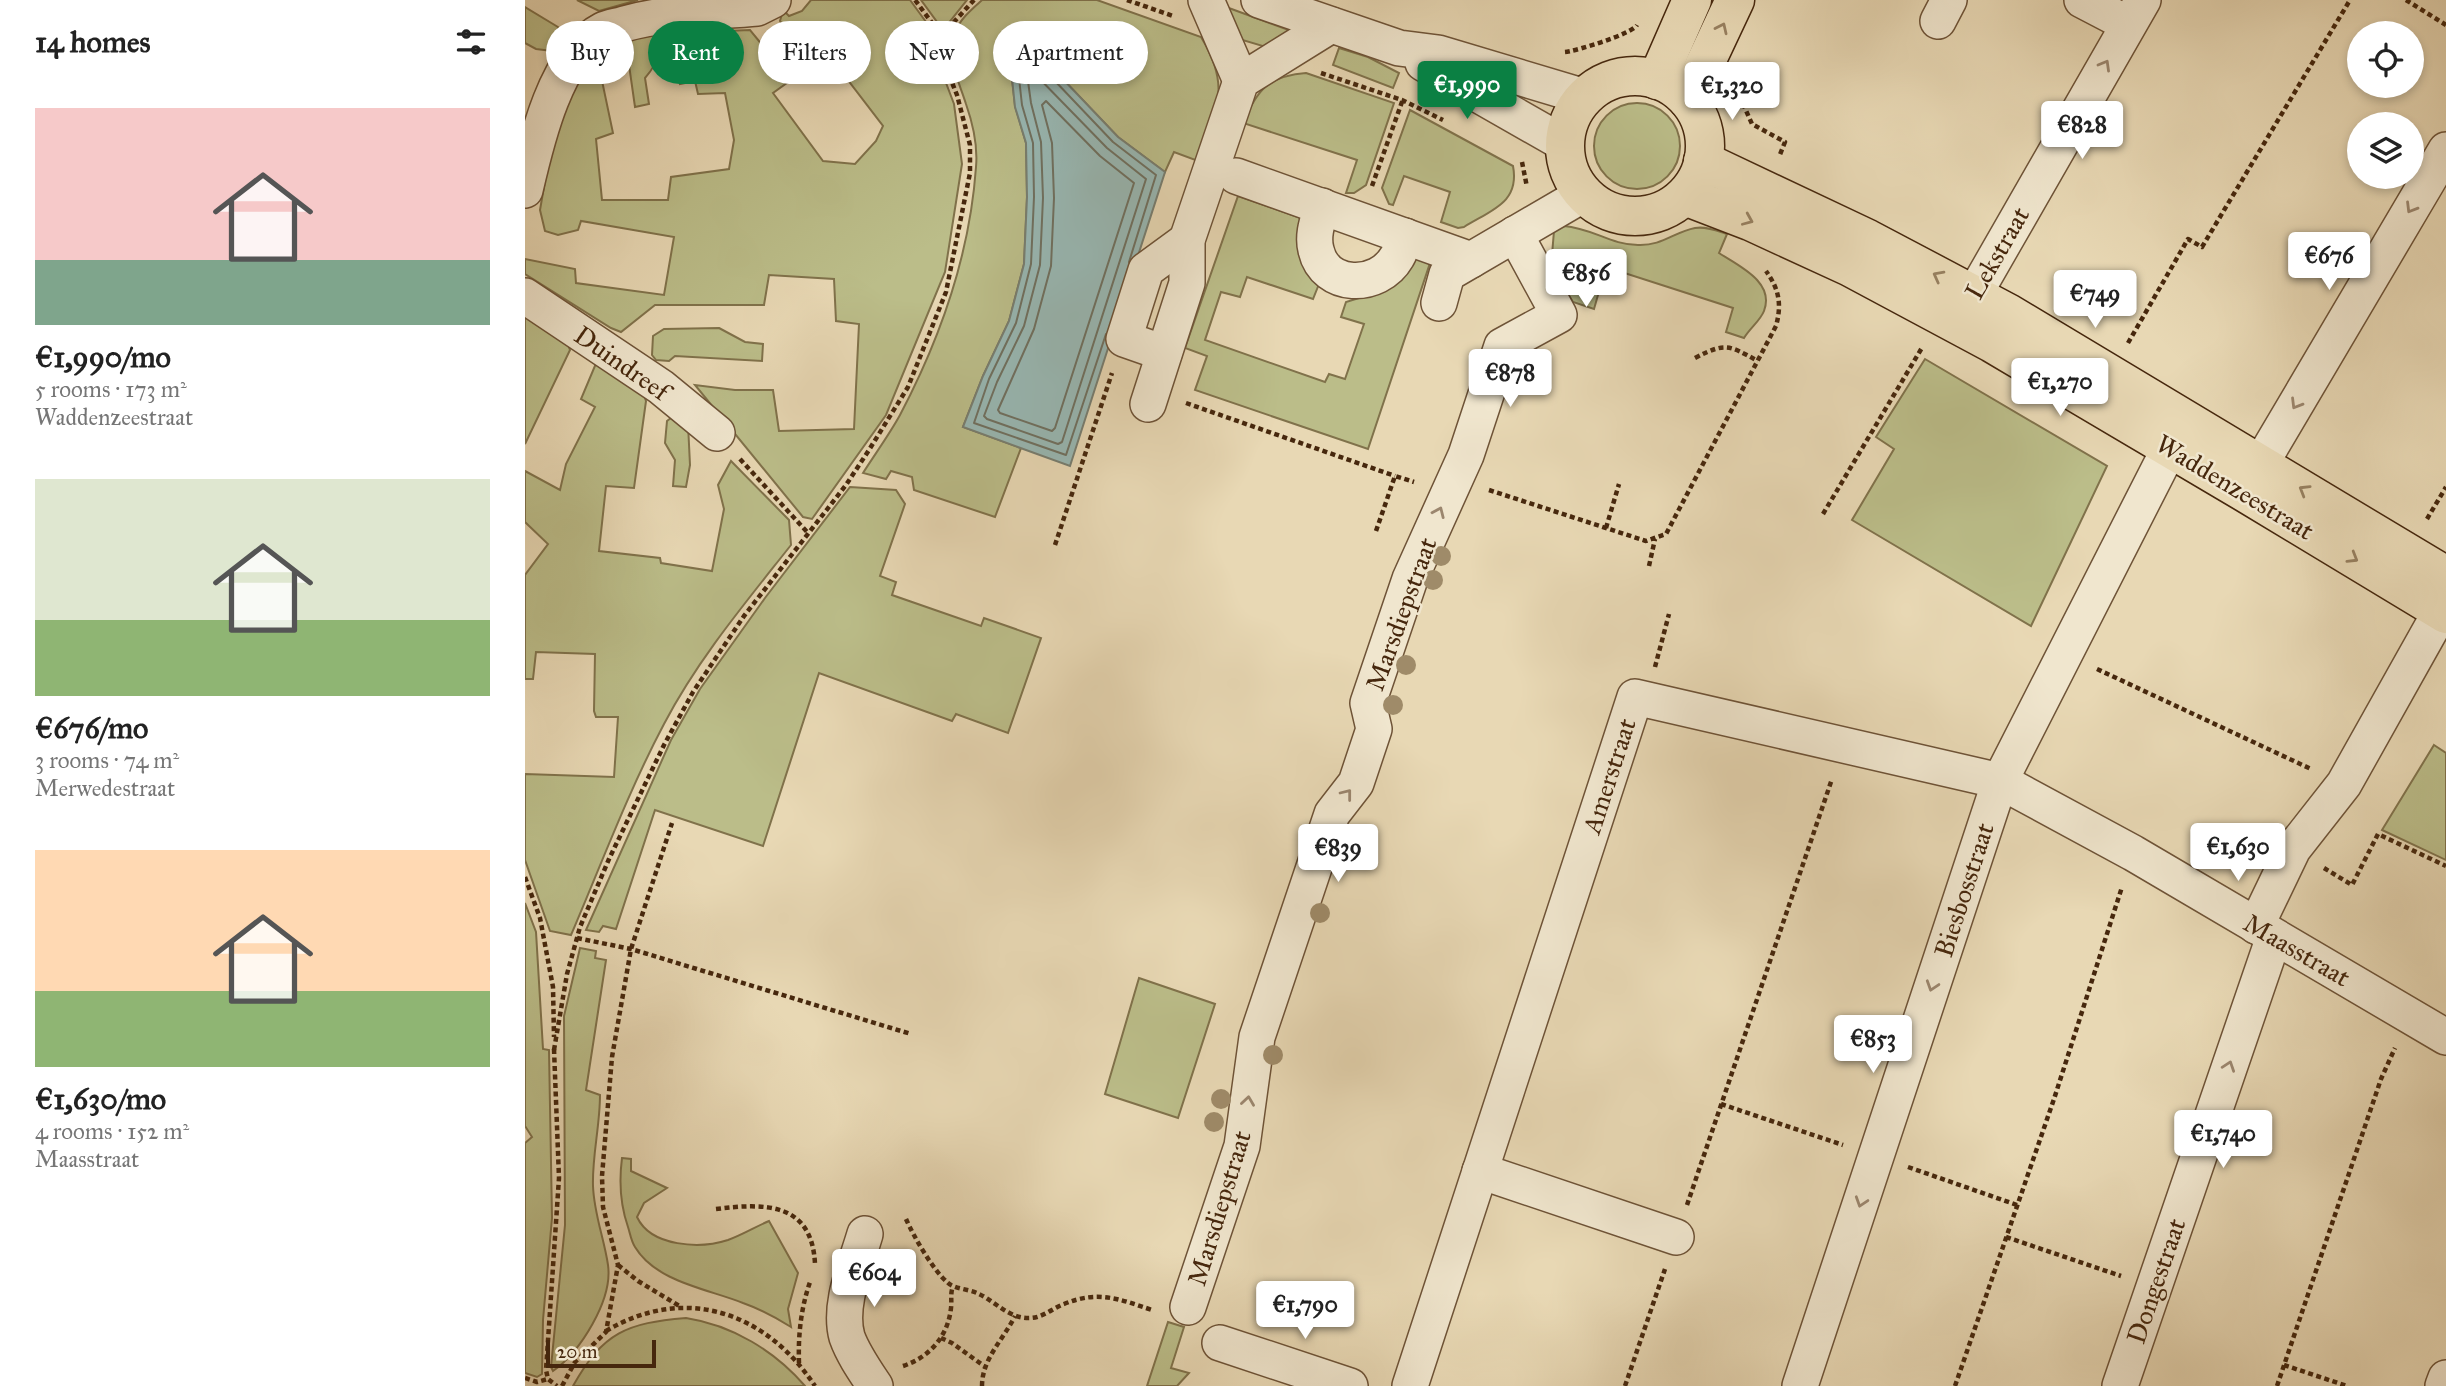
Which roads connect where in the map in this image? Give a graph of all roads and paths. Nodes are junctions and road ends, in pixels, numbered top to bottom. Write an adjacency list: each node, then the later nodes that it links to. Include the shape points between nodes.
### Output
1 (773, 0): 30 (street, via 757,8 641,19 603,30 576,54 554,92)
2 (915, 0): 12 (path)
3 (974, 0): 13 (path)
4 (1206, 0): 19 (street)
5 (1259, 0): 15 (street)
6 (1692, 0): 18 (main road)
7 (1735, 0): 24 (main road, one-way to 7)
8 (2082, 0): 11 (street)
9 (2350, 0): 48 (path, via 2202,247 2188,239)
10 (2406, 0): 14 (path)
11 (2135, 12): 43 (street, Lekstraat, one-way to 11)
12 (931, 21)
13 (955, 21)
14 (2446, 24)
15 (1331, 25): 16 (street); 17 (street)
16 (1409, 54): 22 (street, via 1438,53); 23 (path); 26 (street)
17 (1276, 59): 19 (street); 23 (path)
18 (1657, 79): 22 (main road, via 1621,78); 24 (main road)
19 (1241, 81): 38 (street)
20 (952, 84): 60 (path, via 965,122 970,173 946,292 908,387 846,485)
21 (1734, 84): 31 (path, via 1752,124 1785,142)
22 (1585, 97): 26 (main road, via 1571,116)
23 (1402, 100): 25 (path); 35 (path)
24 (1688, 100): 28 (main road, via 1703,130)
25 (1455, 125)
26 (1565, 144): 32 (main road, via 1570,173)
27 (2446, 149): 54 (street, one-way to 54)
28 (1703, 161): 31 (main road, Waddenzeestraat); 33 (main road)
29 (1236, 176): 34 (street)
30 (525, 190)
31 (1765, 190): 43 (main road, Waddenzeestraat, one-way to 31, via 1868,239)
32 (1584, 194): 33 (main road, via 1604,209 1637,216 1663,210); 36 (street)
33 (1685, 196): 43 (main road, Waddenzeestraat, one-way to 43)
34 (1322, 206): 35 (street); 37 (street, via 1314,232 1316,250 1323,267 1341,280 1365,282 1384,271 1397,258)
35 (1360, 220): 37 (street)
36 (1515, 234): 39 (street); 52 (street, Marsdiepstraat, via 1559,315 1502,346)
37 (1405, 236): 39 (street)
38 (1187, 240): 44 (street, via 1146,270); 45 (street, via 1187,283)
39 (1471, 260): 42 (street, via 1447,274)
40 (1761, 264): 47 (path, via 1781,307)
41 (525, 296): 50 (street, Duindreef, via 661,387)
42 (1439, 303)
43 (1957, 311): 48 (main road, Waddenzeestraat); 51 (main road, Waddenzeestraat); 57 (path)
44 (1124, 339): 45 (street); 62 (path)
45 (1164, 353): 49 (street)
46 (1695, 358): 47 (path, via 1724,346)
47 (1758, 361): 61 (path, via 1667,534)
48 (2111, 374): 51 (main road, Waddenzeestraat)
49 (1161, 402): 53 (path)
50 (717, 433): 60 (path)
51 (2176, 433): 54 (main road, Waddenzeestraat); 66 (street, Biesbosstraat)
52 (1460, 467): 58 (path); 98 (street, Marsdiepstraat, one-way to 52, via 1242,1146 1257,1037 1332,814 1356,783 1374,729 1368,703 1410,579)
53 (1395, 476)
54 (2253, 478): 64 (main road, Waddenzeestraat)
55 (1619, 484): 58 (path)
56 (1385, 504): 59 (path)
57 (1823, 514)
58 (1606, 528): 61 (path, via 1646,541)
59 (1376, 531)
60 (808, 533): 77 (path, via 693,692 609,859)
61 (1655, 538): 63 (path)
62 (1055, 545)
63 (1649, 566)
64 (2444, 600): 70 (street, Dongestraat)
65 (1669, 614): 67 (path)
66 (2064, 654): 69 (street, Biesbosstraat); 70 (path)
67 (1646, 700): 68 (street, Amerstraat); 85 (street, Amerstraat, via 1635,697)
68 (1844, 745): 69 (street, Amerstraat); 83 (path)
69 (2000, 781): 73 (street, Maasstraat); 84 (street, Biesbosstraat, one-way to 84)
70 (2344, 784): 72 (street, Dongestraat)
71 (673, 823): 78 (path)
72 (2293, 849): 74 (path, via 2351,884 2378,834); 76 (street, Dongestraat)
73 (2133, 853): 76 (street, Maasstraat); 86 (path)
74 (2446, 866)
75 (525, 877): 82 (path, via 540,918 553,987)
76 (2265, 932): 79 (street, Maasstraat); 96 (street, Dongestraat, one-way to 76)
77 (577, 938): 78 (path); 82 (path)
78 (631, 949): 80 (path); 92 (path, via 612,1057 602,1175 603,1207)
79 (2409, 1015): 81 (street, Maasstraat); 104 (path, via 2381,1079)
80 (911, 1034)
81 (2446, 1037)
82 (554, 1050): 108 (path, via 559,1178)
83 (1721, 1104): 84 (path); 90 (path)
84 (1876, 1157): 86 (path); 116 (street, Biesbosstraat, one-way to 116)
85 (1480, 1171): 90 (street); 114 (street, Amerstraat)
86 (2017, 1205): 91 (path)
87 (716, 1209): 93 (path, via 765,1206 790,1214 804,1225 814,1245)
88 (906, 1219): 95 (path, via 921,1247)
89 (865, 1234): 109 (street, via 845,1315 848,1338)
90 (1676, 1237): 115 (path)
91 (2006, 1237): 96 (path); 117 (path)
92 (618, 1265): 97 (path); 100 (path)
93 (816, 1266)
94 (812, 1276): 103 (path, via 798,1335)
95 (953, 1286): 99 (path, via 981,1295); 101 (path)
96 (2154, 1287): 118 (street, Dongestraat)
97 (682, 1307): 100 (path, via 626,1319); 103 (path, via 751,1324 774,1338)
98 (1172, 1309): 99 (path, via 1110,1296 1076,1299 1038,1317)
99 (1015, 1316): 105 (path)
100 (606, 1332): 110 (path, via 575,1362)
101 (941, 1338): 105 (path); 109 (path, via 931,1352)
102 (1220, 1343): 113 (street)
103 (799, 1363): 111 (path)
104 (2284, 1365): 119 (path); 120 (path)
105 (984, 1366): 112 (path)
106 (525, 1378): 108 (path)
107 (2446, 1378): 121 (street)
108 (548, 1379): 110 (path)
109 (872, 1382)
110 (560, 1386)
111 (815, 1386)
112 (982, 1386)
113 (1350, 1386)
114 (1410, 1386)
115 (1625, 1386)
116 (1800, 1386)
117 (1955, 1386)
118 (2120, 1386)
119 (2277, 1386)
120 (2347, 1386)
121 (2443, 1386)

